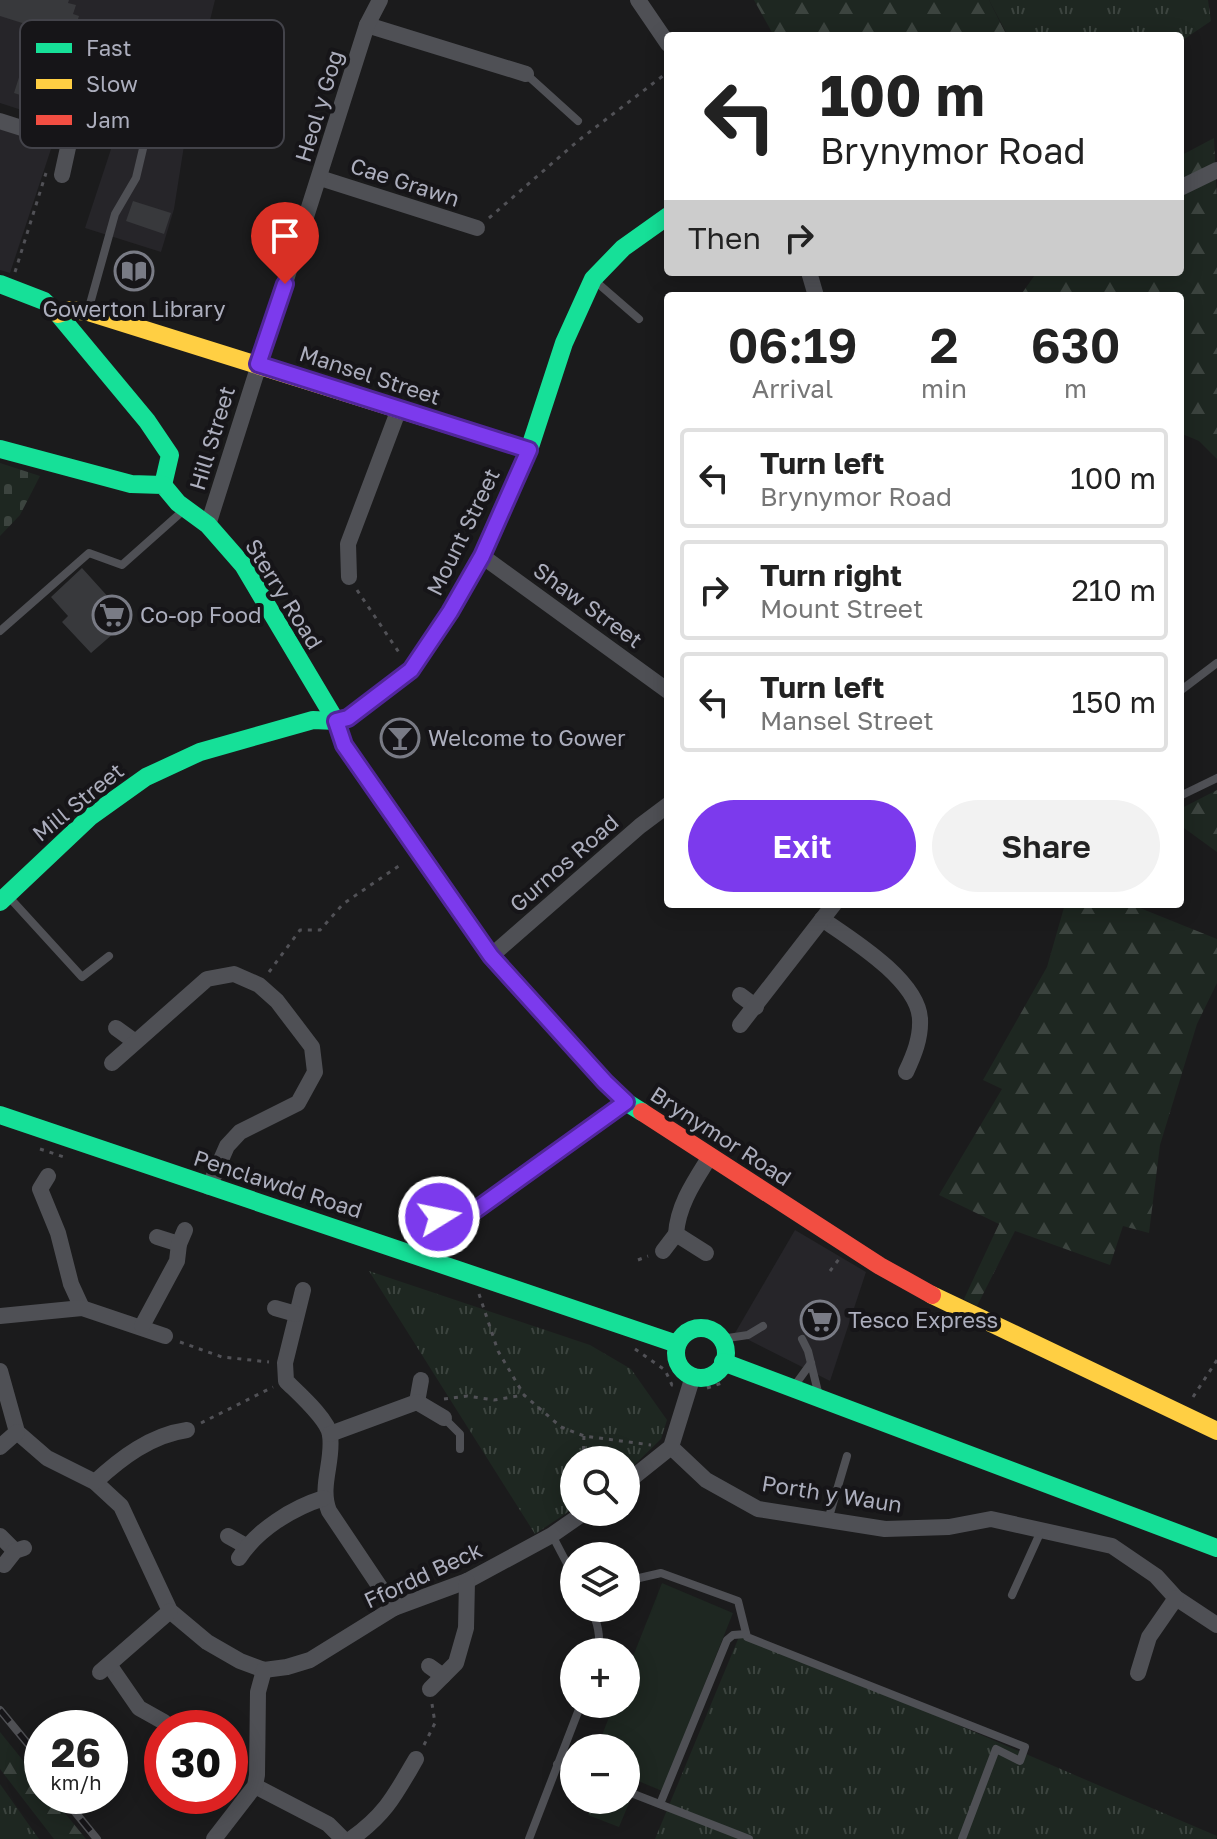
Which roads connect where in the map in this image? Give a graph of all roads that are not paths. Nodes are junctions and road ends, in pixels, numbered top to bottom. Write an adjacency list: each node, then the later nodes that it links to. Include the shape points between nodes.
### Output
1 (380, 0): 3 (street, Heol y Gog)
2 (638, 0): 4 (street)
3 (367, 25): 5 (street); 13 (street, Heol y Gog)
4 (664, 38)
5 (526, 74): 7 (lane)
6 (0, 121): 8 (street)
7 (578, 121)
8 (20, 127)
9 (67, 148): 12 (street)
10 (143, 148): 19 (lane, via 136,178 115,214)
11 (1217, 170): 14 (street)
12 (55, 172)
13 (320, 178): 16 (street, Cae Grawn); 22 (street, Heol y Gog)
14 (1184, 186)
15 (664, 219): 17 (street, Mount Street, via 623,248)
16 (477, 228)
17 (593, 279): 21 (lane); 25 (street, Mount Street, via 564,343)
18 (5, 285): 20 (street, via 44,301)
19 (88, 312): 20 (street, Mansel Street); 22 (street, Mansel Street)
20 (58, 314): 26 (street, via 170,455)
21 (639, 319)
22 (258, 364): 23 (street, Mansel Street); 28 (street, Hill Street)
23 (399, 409): 25 (street, Mansel Street); 30 (street, via 348,544)
24 (0, 449): 26 (street, via 131,484)
25 (529, 450): 29 (street, Mount Street)
26 (163, 485): 27 (street, Sterry Road)
27 (185, 508): 28 (street, Sterry Road); 31 (lane, via 122,565 89,553)
28 (208, 525): 35 (street, Sterry Road, via 243,565)
29 (482, 556): 33 (street, Shaw Street); 35 (street, Mount Street, via 411,670 348,718)
30 (349, 577)
31 (0, 631)
32 (1217, 663): 34 (lane)
33 (664, 688)
34 (1184, 688)
35 (336, 721): 39 (street, Mill Street, via 313,720 200,752 146,777 90,817); 43 (street, Brynymor Road, via 344,745)
36 (1217, 778): 37 (lane)
37 (1184, 794)
38 (664, 808): 43 (street, Gurnos Road)
39 (3, 895): 42 (lane, via 82,977)
40 (831, 908): 41 (street)
41 (822, 919): 45 (street); 50 (street, via 872,953 906,986 920,1016 917,1047)
42 (109, 956)
43 (491, 956): 51 (street, Brynymor Road)
44 (740, 995): 45 (street)
45 (756, 1007): 46 (street)
46 (740, 1025)
47 (116, 1028): 48 (street)
48 (134, 1041): 49 (street); 55 (street, via 207,979 234,974 277,1001 312,1047 315,1072 298,1103 240,1132 227,1146)
49 (112, 1063)
50 (906, 1072)
51 (626, 1102): 53 (street, Brynymor Road); 56 (street, via 459,1222)
52 (0, 1115): 55 (street, Penclawdd Road)
53 (709, 1158): 57 (street, via 687,1195); 82 (street, Brynymor Road, via 955,1308)
54 (38, 1184): 62 (street)
55 (209, 1187): 71 (street, Penclawdd Road)
56 (439, 1217)
57 (676, 1234): 59 (street); 60 (street)
58 (157, 1237): 66 (street, via 182,1237 177,1261)
59 (663, 1251)
60 (706, 1253)
61 (303, 1290): 64 (street)
62 (82, 1308): 65 (street); 66 (street)
63 (275, 1308): 64 (street)
64 (296, 1314): 84 (street, via 286,1381)
65 (0, 1316)
66 (142, 1326): 68 (street)
67 (763, 1326): 69 (lane, via 748,1335)
68 (165, 1336)
69 (721, 1339): 71 (street, via 701,1328 686,1332); 72 (street)
70 (802, 1339): 73 (lane)
71 (677, 1344): 76 (street, via 677,1360)
72 (723, 1362): 76 (street, via 714,1373); 77 (street)
73 (811, 1363): 77 (lane); 78 (lane)
74 (0, 1371): 83 (street)
75 (421, 1380): 79 (street)
76 (692, 1380): 86 (street)
77 (793, 1387): 78 (street)
78 (819, 1396): 98 (street)
79 (417, 1402): 80 (street); 84 (street)
80 (444, 1418): 87 (lane, via 460,1434)
81 (175, 1428): 90 (street, via 128,1454)
82 (1217, 1431)
83 (17, 1432): 85 (street); 90 (street, via 47,1458)
84 (330, 1434): 91 (street)
85 (0, 1447)
86 (671, 1447): 89 (street); 92 (street, Porth y Waun, via 706,1480 758,1509)
87 (460, 1449)
88 (847, 1456): 92 (lane)
89 (640, 1472)
90 (95, 1482): 106 (street, via 121,1506)
91 (324, 1498): 97 (street, via 267,1528 242,1552); 105 (street)
92 (828, 1520): 94 (street, Porth y Waun, via 885,1529 949,1527 991,1519)
93 (565, 1526): 95 (street, Ffordd Beck)
94 (1041, 1530): 103 (lane); 104 (street, Porth y Waun, via 1112,1546 1156,1576)
95 (552, 1535): 99 (lane); 102 (street, Ffordd Beck)
96 (0, 1536): 100 (street)
97 (228, 1536)
98 (1217, 1548)
99 (560, 1550)
100 (15, 1554)
101 (640, 1578): 108 (lane, via 661,1573 738,1601)
102 (467, 1581): 105 (street, Ffordd Beck); 111 (street, via 466,1628 456,1663 436,1671)
103 (1012, 1595)
104 (1176, 1598): 107 (street, Porth y Waun); 110 (street, via 1149,1637)
105 (394, 1608): 109 (street, Ffordd Beck, via 310,1660)
106 (170, 1611): 109 (street, via 207,1642); 112 (street, via 105,1669)
107 (1217, 1625)
108 (746, 1634): 119 (lane, via 727,1640); 125 (lane, via 1025,1747 1020,1761 996,1749)
109 (264, 1670): 117 (street, via 258,1692)
110 (1138, 1673)
111 (430, 1689)
112 (144, 1710)
113 (575, 1718): 114 (lane)
114 (557, 1764): 115 (lane); 123 (lane)
115 (560, 1765)
116 (407, 1767): 122 (street, via 397,1795 374,1823)
117 (255, 1786): 120 (street); 121 (street, via 328,1824)
118 (640, 1796): 119 (lane)
119 (660, 1804): 124 (lane)
120 (214, 1839)
121 (343, 1839)
122 (351, 1839)
123 (529, 1839)
124 (749, 1839)
125 (962, 1839)

